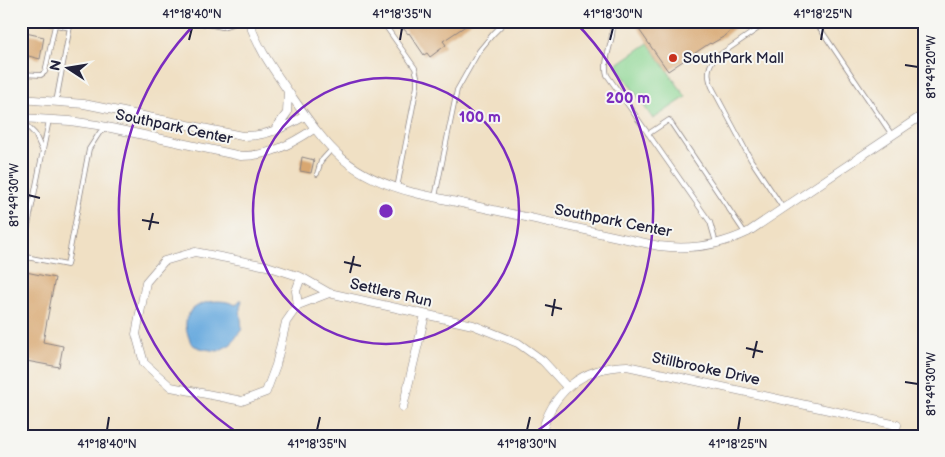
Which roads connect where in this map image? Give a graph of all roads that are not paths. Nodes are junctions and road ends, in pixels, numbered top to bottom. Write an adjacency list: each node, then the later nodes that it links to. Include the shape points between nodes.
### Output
1 (37, 21): 11 (lane)
2 (71, 21): 12 (lane)
3 (190, 21): 4 (lane, via 219,27)
4 (242, 21)
5 (249, 21): 14 (street, Southpark Center, via 262,51)
6 (382, 21): 29 (lane, via 415,68 417,79)
7 (506, 21): 30 (lane, via 482,46 457,90)
8 (612, 21): 24 (lane, via 607,75)
9 (769, 21): 31 (lane, via 715,58 708,75 751,160)
10 (815, 21): 25 (lane)
11 (55, 25): 12 (lane); 13 (lane, via 45,72)
12 (70, 28): 16 (lane)
13 (21, 74)
14 (288, 91): 18 (street, Southpark Center); 23 (street, via 287,113)
15 (21, 100): 16 (street, Southpark Center)
16 (56, 102): 23 (street, Southpark Center, via 84,104 237,136)
17 (924, 114): 25 (street, Southpark Center)
18 (305, 116): 22 (street, Southpark Center); 23 (street, Southpark Center)
19 (21, 119): 20 (street, Southpark Center); 27 (lane, via 35,134)
20 (49, 120): 21 (street, Southpark Center); 27 (lane)
21 (110, 127): 22 (street, Southpark Center, via 246,156 279,150); 34 (lane, via 100,132 89,149 67,265)
22 (314, 129): 26 (street, Southpark Center)
23 (274, 131)
24 (648, 134): 32 (lane, via 669,120); 33 (lane, via 710,222)
25 (892, 135): 31 (street, Southpark Center)
26 (332, 149): 28 (lane, via 320,161); 29 (street, Southpark Center, via 357,170)
27 (43, 151): 34 (lane)
28 (317, 174)
29 (397, 188): 30 (street, Southpark Center)
30 (435, 198): 33 (street, Southpark Center, via 653,245 682,248)
31 (784, 209): 32 (street, Southpark Center)
32 (745, 233): 33 (street, Southpark Center)
33 (716, 243)
34 (22, 256)
35 (301, 277): 36 (street, Settlers Run); 37 (street, via 296,290); 37 (street, Settlers Run, via 266,266 195,252 164,261 146,282 136,334 144,363 171,387 242,401 266,392 286,322)
36 (329, 293): 37 (street); 38 (street, Settlers Run)
37 (298, 305)
38 (425, 315): 39 (street, Settlers Run, via 473,325 518,343 543,361); 40 (street)
39 (567, 387): 41 (street, Stillbrooke Drive, via 556,398); 42 (street, Stillbrooke Drive, via 598,370 627,366 897,425)
40 (404, 407)
41 (542, 436)
42 (894, 436)

